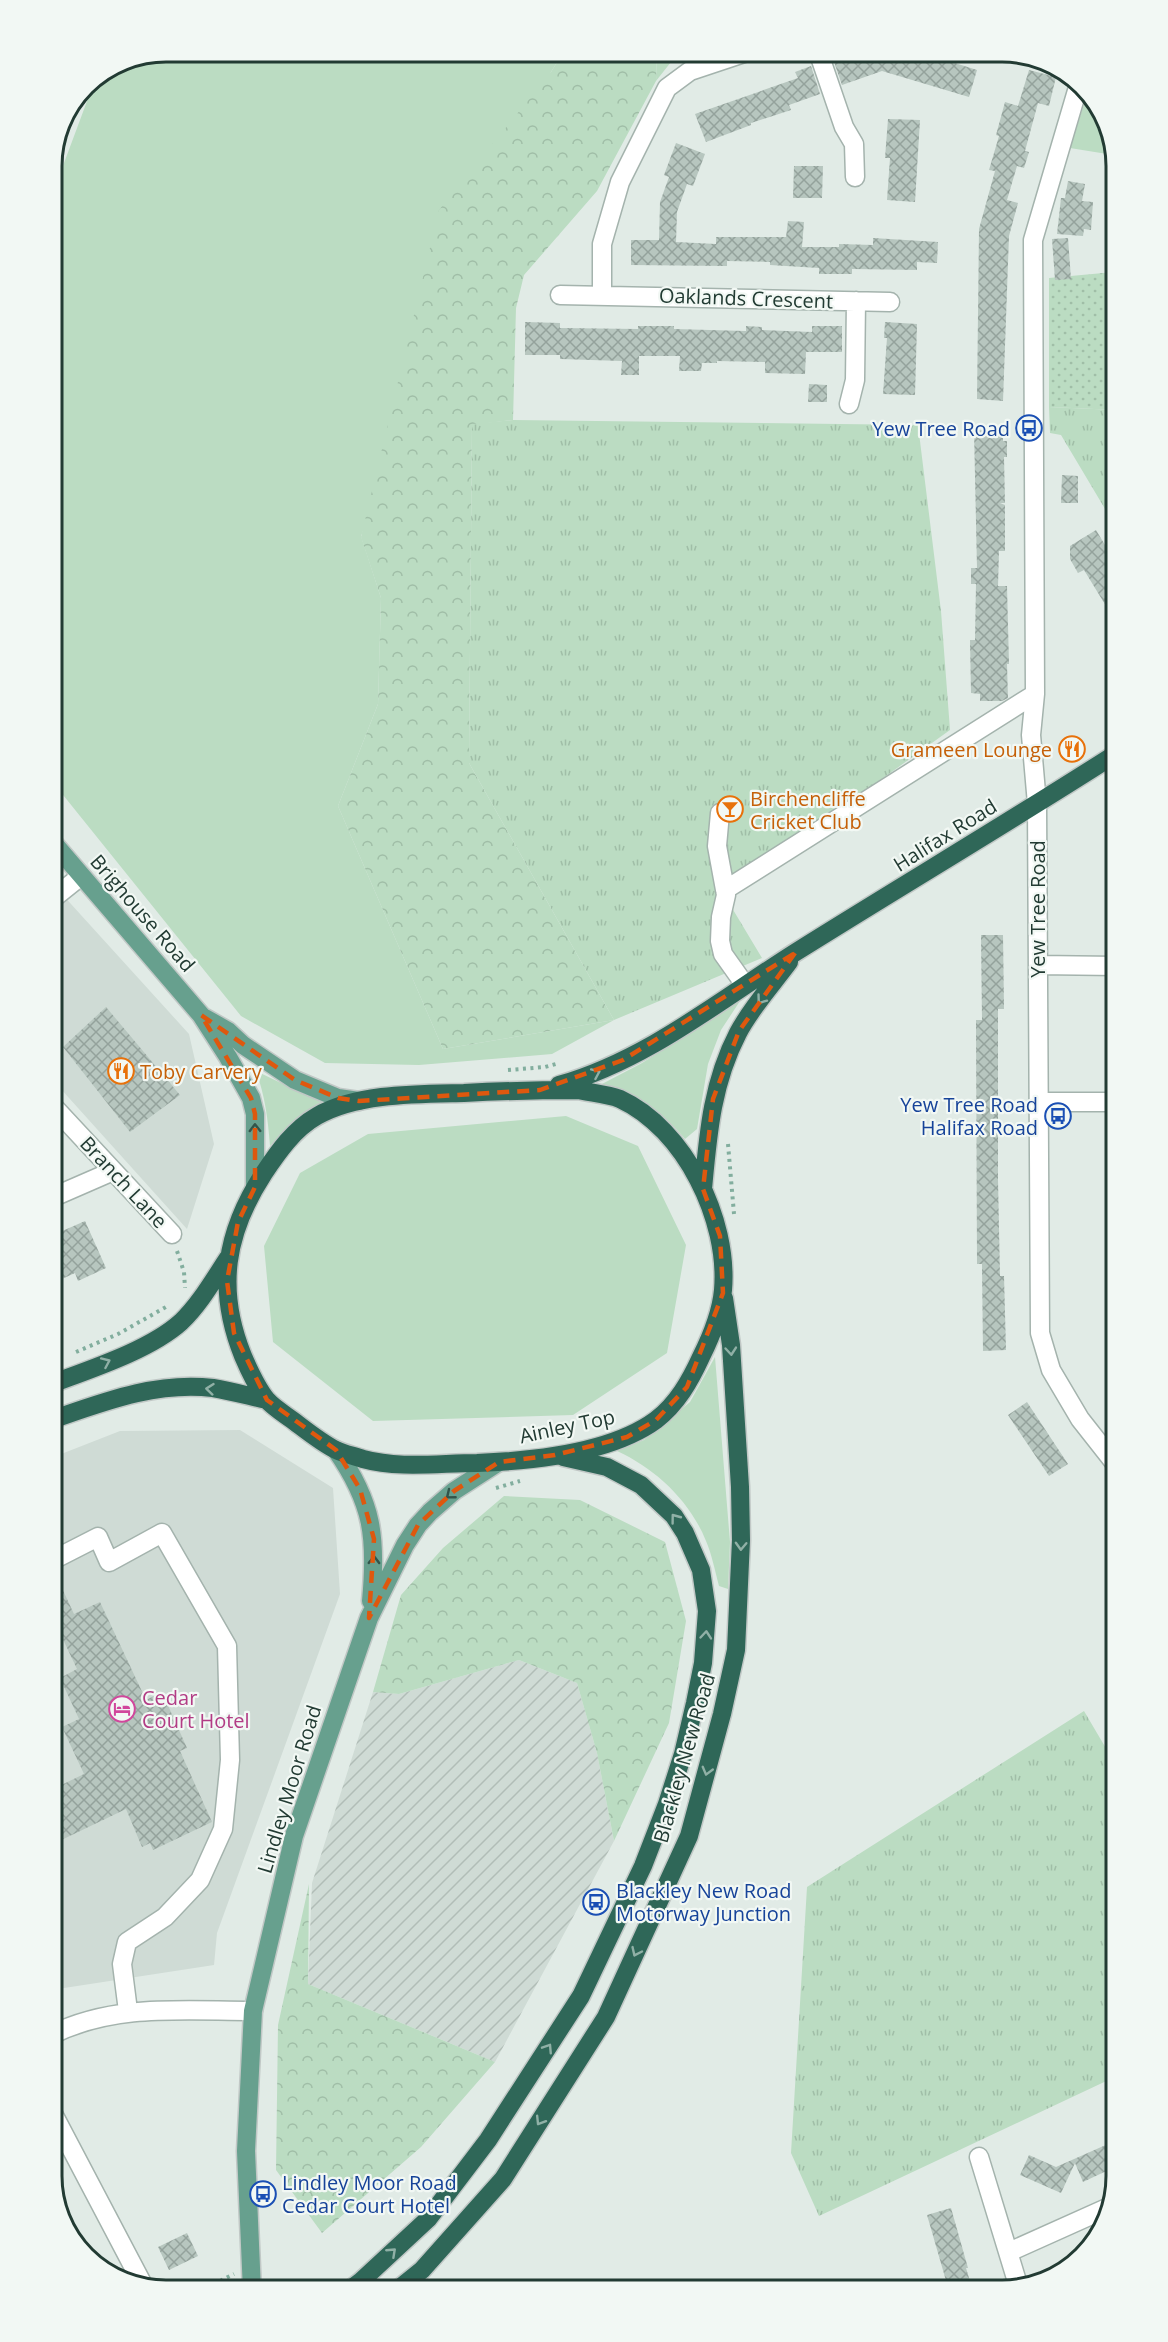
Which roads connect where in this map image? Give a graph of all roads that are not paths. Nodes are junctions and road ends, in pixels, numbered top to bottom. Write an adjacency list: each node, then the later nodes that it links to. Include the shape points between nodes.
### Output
1 (717, 62): 5 (street, via 690,71 667,88 620,182 602,244)
2 (822, 62): 4 (street, via 844,127 854,144)
3 (1076, 93): 10 (street, Yew Tree Road, via 1033,240)
4 (855, 177)
5 (602, 294): 6 (street, Oaklands Crescent); 7 (street, Oaklands Crescent)
6 (560, 295)
7 (856, 301): 8 (street, Oaklands Crescent); 9 (street, via 855,380)
8 (890, 302)
9 (849, 404)
10 (1035, 694): 12 (street, Yew Tree Road, via 1031,735); 16 (street)
11 (1106, 760): 12 (highway, Halifax Road)
12 (1037, 804): 18 (highway, Halifax Road); 19 (street, Yew Tree Road)
13 (720, 813): 16 (street, via 717,846)
14 (62, 853): 15 (main road, Brighouse Road)
15 (81, 876): 17 (street); 22 (main road, Brighouse Road)
16 (725, 890): 21 (street, via 720,941 723,954)
17 (62, 891)
18 (795, 953): 21 (highway, Halifax Road); 30 (highway, Halifax Road, one-way to 30, via 739,1031 724,1062 709,1118)
19 (1038, 965): 20 (street); 25 (street, Yew Tree Road)
20 (1106, 966)
21 (745, 985): 23 (highway, Halifax Road, one-way to 21, via 586,1077 623,1060)
22 (201, 1015): 24 (main road, via 295,1080 338,1098); 29 (main road, one-way to 22, via 255,1114 251,1098)
23 (540, 1090): 24 (highway, Ainley Top, via 416,1094); 30 (highway, Ainley Top, via 578,1090 619,1099 670,1137)
24 (359, 1101): 29 (highway, Ainley Top, via 313,1118 282,1146)
25 (1039, 1102): 26 (street); 39 (street, Yew Tree Road, via 1040,1333 1051,1370 1080,1419)
26 (1106, 1102)
27 (62, 1116): 28 (street, Branch Lane)
28 (113, 1171): 31 (street); 32 (street, Branch Lane)
29 (255, 1187): 33 (highway, Ainley Top, via 238,1222)
30 (703, 1189): 34 (highway, Ainley Top, via 720,1236)
31 (62, 1193)
32 (172, 1233)
33 (230, 1257): 35 (highway, one-way to 33, via 155,1341 192,1310); 36 (highway, Ainley Top, via 227,1302 234,1333)
34 (723, 1293): 40 (highway, Ainley Top, via 710,1340 687,1387 656,1420 627,1437); 55 (highway, Blackley New Road, one-way to 55, via 731,1345 740,1495 736,1650 689,1836 606,2016 504,2179)
35 (62, 1380)
36 (267, 1400): 37 (highway, one-way to 37, via 212,1388 170,1388 138,1392); 38 (highway, Ainley Top)
37 (62, 1416)
38 (336, 1450): 41 (highway, Ainley Top, via 377,1463); 43 (main road, Lindley Moor Road, one-way to 38, via 374,1539 360,1489)
39 (1106, 1452)
40 (555, 1455): 41 (highway, Ainley Top); 54 (highway, Blackley New Road, one-way to 40, via 428,2219 488,2140 581,1996 643,1866 667,1804 690,1724 703,1663 708,1611 694,1551 674,1516 641,1485 608,1467)
41 (499, 1462): 43 (main road, Lindley Moor Road, one-way to 43, via 454,1491 417,1525)
42 (62, 1556): 44 (street, via 98,1537 109,1562 162,1533 227,1646 230,1760 223,1829 200,1880 165,1917 127,1942 122,1964)
43 (369, 1618): 45 (main road, Lindley Moor Road, via 294,1836)
44 (128, 2011): 45 (street); 46 (street)
45 (253, 2011): 53 (main road, Lindley Moor Road, via 246,2151)
46 (62, 2030)
47 (62, 2131): 51 (street)
48 (979, 2157): 50 (street)
49 (1101, 2211): 50 (street)
50 (1009, 2252): 52 (street)
51 (138, 2276)
52 (1016, 2279)
53 (252, 2280)
54 (362, 2280)
55 (410, 2280)

